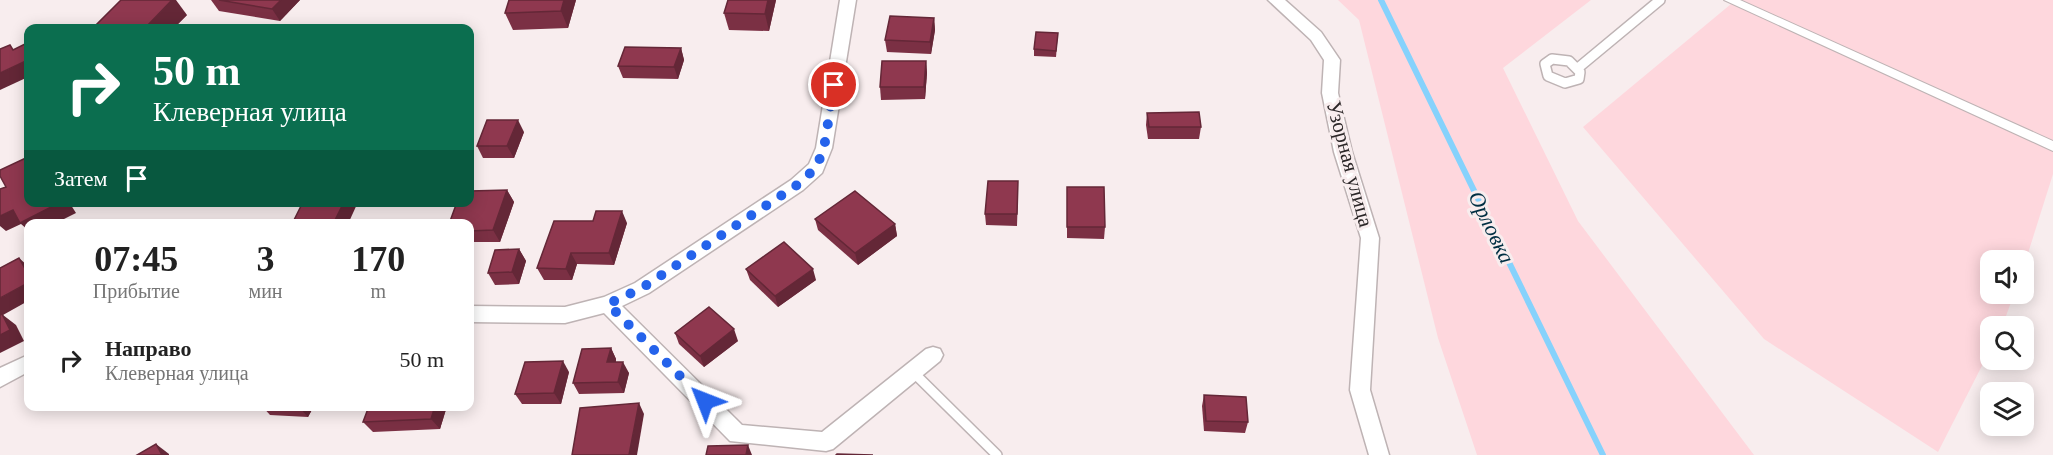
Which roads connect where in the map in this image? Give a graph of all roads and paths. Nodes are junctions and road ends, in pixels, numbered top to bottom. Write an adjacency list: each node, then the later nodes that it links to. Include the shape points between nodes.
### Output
1 (848, 0): 7 (street, via 824,148 816,168 797,185 642,288)
2 (1276, 0): 14 (street, Узорная улица, via 1316,36 1332,60 1330,93 1340,140 1370,238 1360,390)
3 (1660, 0): 5 (lane)
4 (1730, 0): 6 (street)
5 (1578, 68)
6 (2053, 146)
7 (608, 304): 8 (street, via 565,315); 11 (street, via 737,434 826,442)
8 (474, 314)
9 (933, 355): 11 (street)
10 (24, 365): 12 (street)
11 (913, 372): 13 (lane)
12 (0, 378)
13 (997, 455)
14 (1379, 455)

